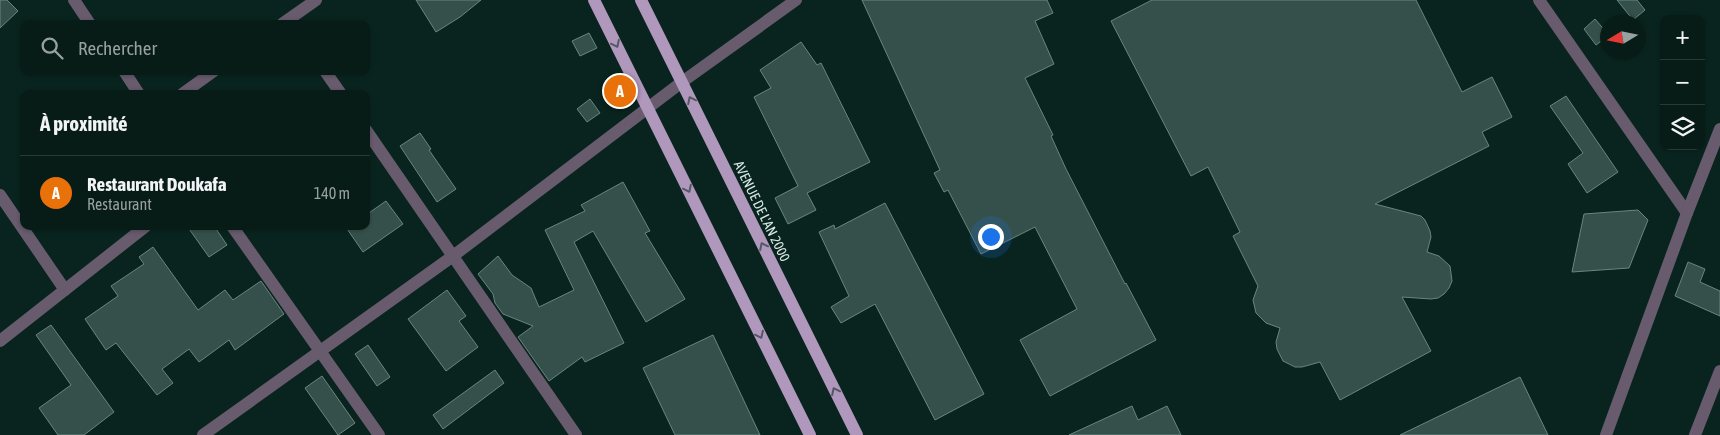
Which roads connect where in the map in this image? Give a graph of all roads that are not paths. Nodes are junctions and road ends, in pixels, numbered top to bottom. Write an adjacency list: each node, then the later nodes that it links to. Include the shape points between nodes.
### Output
1 (74, 0): 7 (street)
2 (316, 0): 8 (street)
3 (594, 0): 16 (main road, one-way to 16)
4 (641, 0): 12 (main road, AVENUE DE L'AN 2000)
5 (796, 0): 12 (street)
6 (1539, 0): 20 (street)
7 (87, 20)
8 (291, 20)
9 (127, 75): 13 (street)
10 (208, 75): 14 (street)
11 (328, 75): 15 (street)
12 (682, 82): 16 (street); 34 (main road, AVENUE DE L'AN 2000, one-way to 12)
13 (137, 90)
14 (188, 90)
15 (338, 90)
16 (648, 108): 25 (street); 33 (main road, one-way to 33)
17 (1720, 129): 20 (street)
18 (370, 136): 25 (street)
19 (0, 195): 21 (street)
20 (1687, 213): 35 (street)
21 (20, 224)
22 (24, 230): 26 (street)
23 (141, 230): 26 (street)
24 (235, 230): 28 (street)
25 (453, 256): 28 (street); 32 (street)
26 (65, 290): 27 (street)
27 (0, 341)
28 (320, 351): 30 (street); 31 (street)
29 (1720, 371): 36 (street)
30 (203, 435)
31 (379, 435)
32 (576, 435)
33 (810, 435)
34 (857, 435)
35 (1606, 435)
36 (1695, 435)

